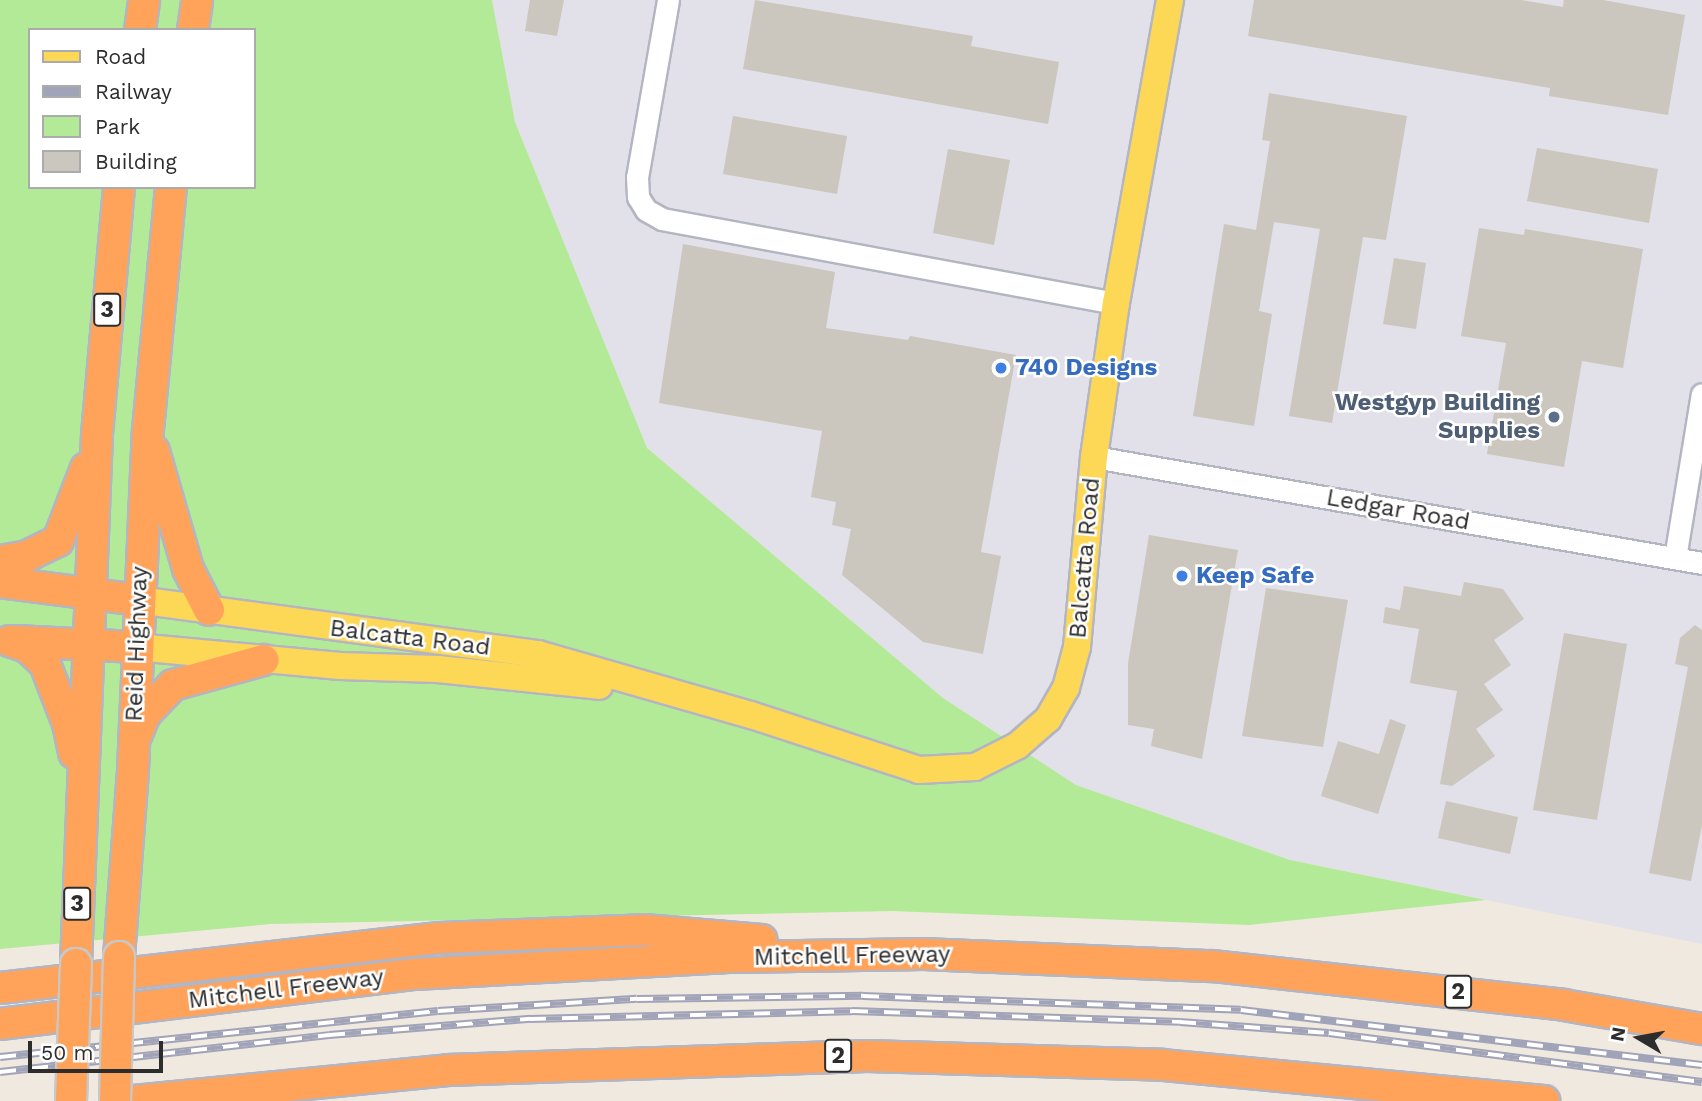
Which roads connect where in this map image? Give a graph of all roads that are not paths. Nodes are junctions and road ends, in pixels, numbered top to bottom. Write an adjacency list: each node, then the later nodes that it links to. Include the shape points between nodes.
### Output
1 (144, 0): 5 (highway)
2 (197, 0): 6 (highway)
3 (668, 0): 9 (street, via 638,177 638,197 646,210 662,219)
4 (1170, 0): 9 (main road, Balcatta Road)
5 (140, 28)
6 (193, 28)
7 (119, 189): 12 (highway, Reid Highway / 3)
8 (171, 189): 11 (highway, Reid Highway / 3)
9 (1116, 303): 13 (main road, Balcatta Road)
10 (1702, 394): 14 (street)
11 (148, 430): 19 (highway, Reid Highway / 3); 20 (highway, via 188,569)
12 (97, 434): 15 (highway, via 58,541 27,556); 18 (highway, Reid Highway / 3)
13 (1094, 457): 14 (street, Ledgar Road); 25 (main road, Balcatta Road, via 1077,647 1066,688 1048,719 1017,746 975,767 919,770)
14 (1675, 558): 16 (street, Ledgar Road)
15 (0, 561)
16 (1702, 562)
17 (0, 582): 18 (highway)
18 (91, 594): 19 (highway); 22 (highway, Reid Highway / 3)
19 (138, 600): 20 (main road, Balcatta Road); 23 (highway, Reid Highway / 3)
20 (209, 610): 25 (main road, Balcatta Road, via 538,654)
21 (4, 640): 22 (highway); 27 (highway, via 27,647 45,664 68,724)
22 (89, 645): 23 (highway); 27 (highway, Reid Highway / 3)
23 (136, 647): 24 (main road, Balcatta Road); 26 (highway, Reid Highway / 3)
24 (264, 660): 25 (main road, Balcatta Road, via 534,677); 26 (highway, via 173,685 145,714)
25 (677, 696)
26 (134, 742): 33 (highway, Reid Highway / 3, bridge, via 119,957)
27 (80, 787): 32 (highway, Reid Highway / 3, bridge)
28 (923, 954): 29 (highway, via 644,930 480,936 240,958); 30 (highway, Mitchell Freeway / 2, via 734,957 415,974); 31 (highway, Mitchell Freeway / 2, via 1213,966 1564,1005)
29 (0, 988)
30 (0, 1024)
31 (1702, 1029)
32 (71, 1101)
33 (115, 1101)
34 (133, 1101): 35 (highway, 2, via 448,1070 867,1056 1163,1065)
35 (1544, 1101)

